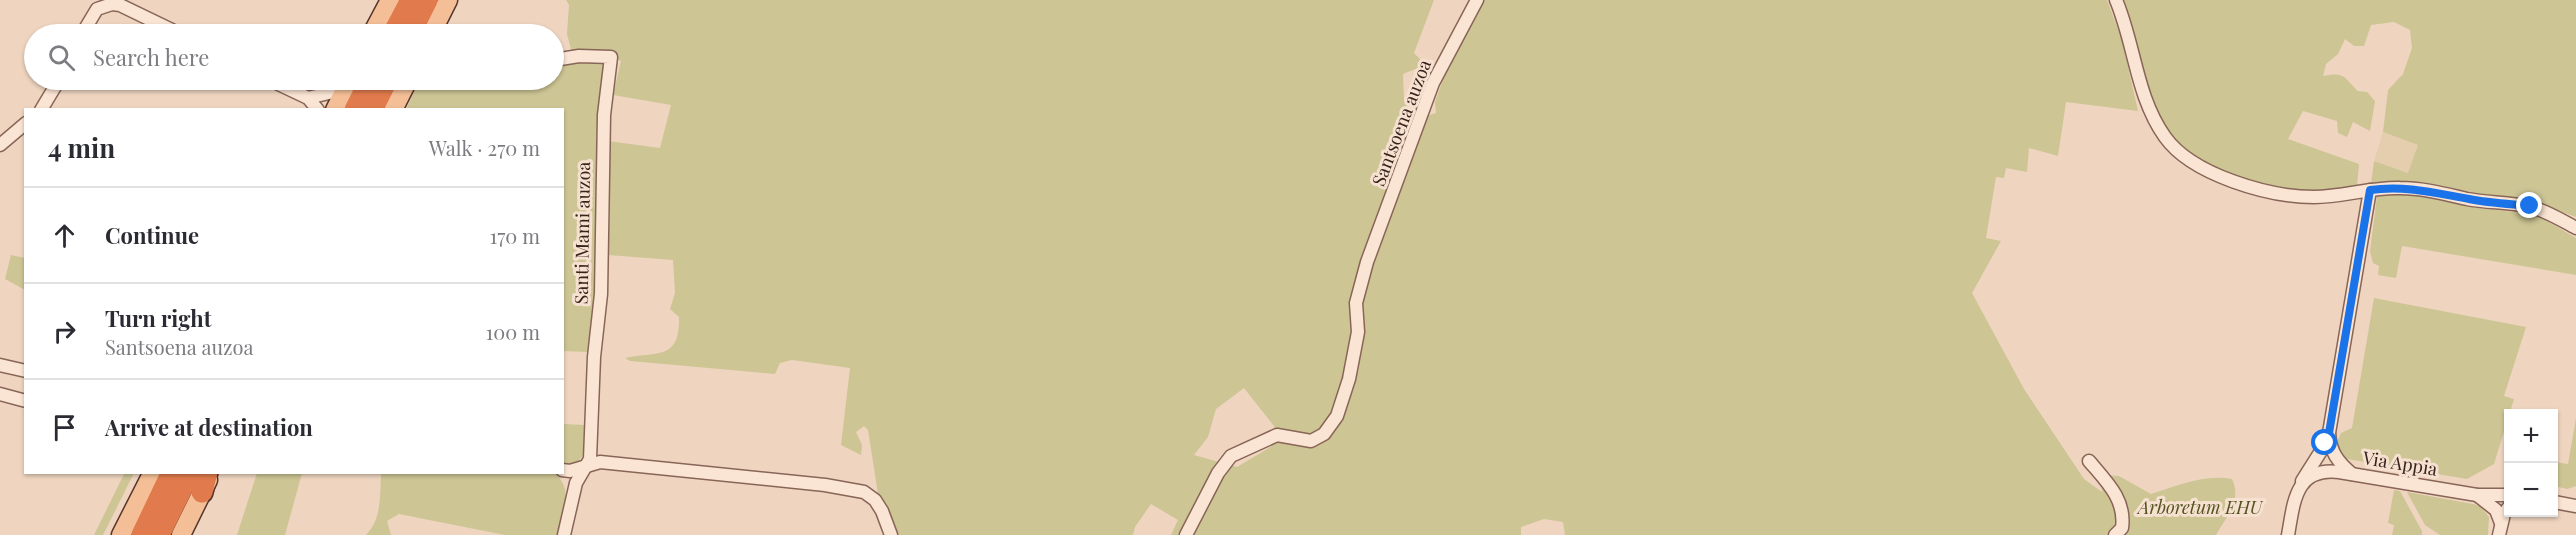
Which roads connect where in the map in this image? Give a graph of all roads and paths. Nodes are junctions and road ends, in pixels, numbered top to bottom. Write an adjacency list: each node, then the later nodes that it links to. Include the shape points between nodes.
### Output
1 (390, 0): 9 (main road)
2 (411, 0): 10 (highway)
3 (427, 0): 11 (highway)
4 (448, 0): 12 (main road)
5 (1477, 0): 57 (street, Santsoena auzoa, via 1433,83 1367,262 1356,303 1359,333 1350,379 1337,416 1324,434 1311,441 1277,435 1231,456)
6 (2116, 0): 30 (street, via 2152,115 2175,148 2216,174 2280,195 2314,197)
7 (88, 24): 8 (street, via 97,9 112,4)
8 (159, 24)
9 (377, 24)
10 (398, 24)
11 (415, 24)
12 (436, 24)
13 (564, 58): 38 (street, Santi Mami auzoa, via 611,57 604,115 601,294 590,459)
14 (53, 90): 22 (street)
15 (291, 90): 21 (street)
16 (336, 90): 21 (street)
17 (345, 90): 24 (main road)
18 (365, 90): 25 (highway)
19 (382, 90): 26 (highway)
20 (403, 90): 27 (main road)
21 (308, 98): 23 (street)
22 (42, 108)
23 (316, 108)
24 (336, 108)
25 (356, 108)
26 (373, 108)
27 (394, 108)
28 (24, 125): 29 (street)
29 (0, 145)
30 (2370, 190): 31 (street, via 2431,190 2530,206); 36 (street)
31 (2576, 228)
32 (0, 365): 33 (street)
33 (24, 371)
34 (0, 394): 35 (street)
35 (24, 400)
36 (2329, 433): 43 (street, via 2335,457); 45 (street)
37 (2090, 461): 58 (street, via 2122,507 2122,528)
38 (586, 467): 39 (street); 55 (street, Santi Mami auzoa, via 576,483); 56 (street, via 600,462 864,492 882,511)
39 (564, 471)
40 (152, 474): 51 (main road)
41 (171, 474): 52 (highway)
42 (189, 474): 53 (highway)
43 (2352, 474): 45 (street, Via Appia, via 2320,472); 46 (street, Via Appia)
44 (207, 479): 54 (main road)
45 (2300, 487): 59 (street)
46 (2477, 495): 47 (street, Via Appia); 50 (street, via 2496,510)
47 (2504, 495)
48 (2558, 503): 49 (street)
49 (2576, 506)
50 (2500, 529)
51 (121, 535)
52 (142, 535)
53 (159, 535)
54 (181, 535)
55 (564, 535)
56 (891, 535)
57 (1186, 535)
58 (2115, 535)
59 (2288, 535)

